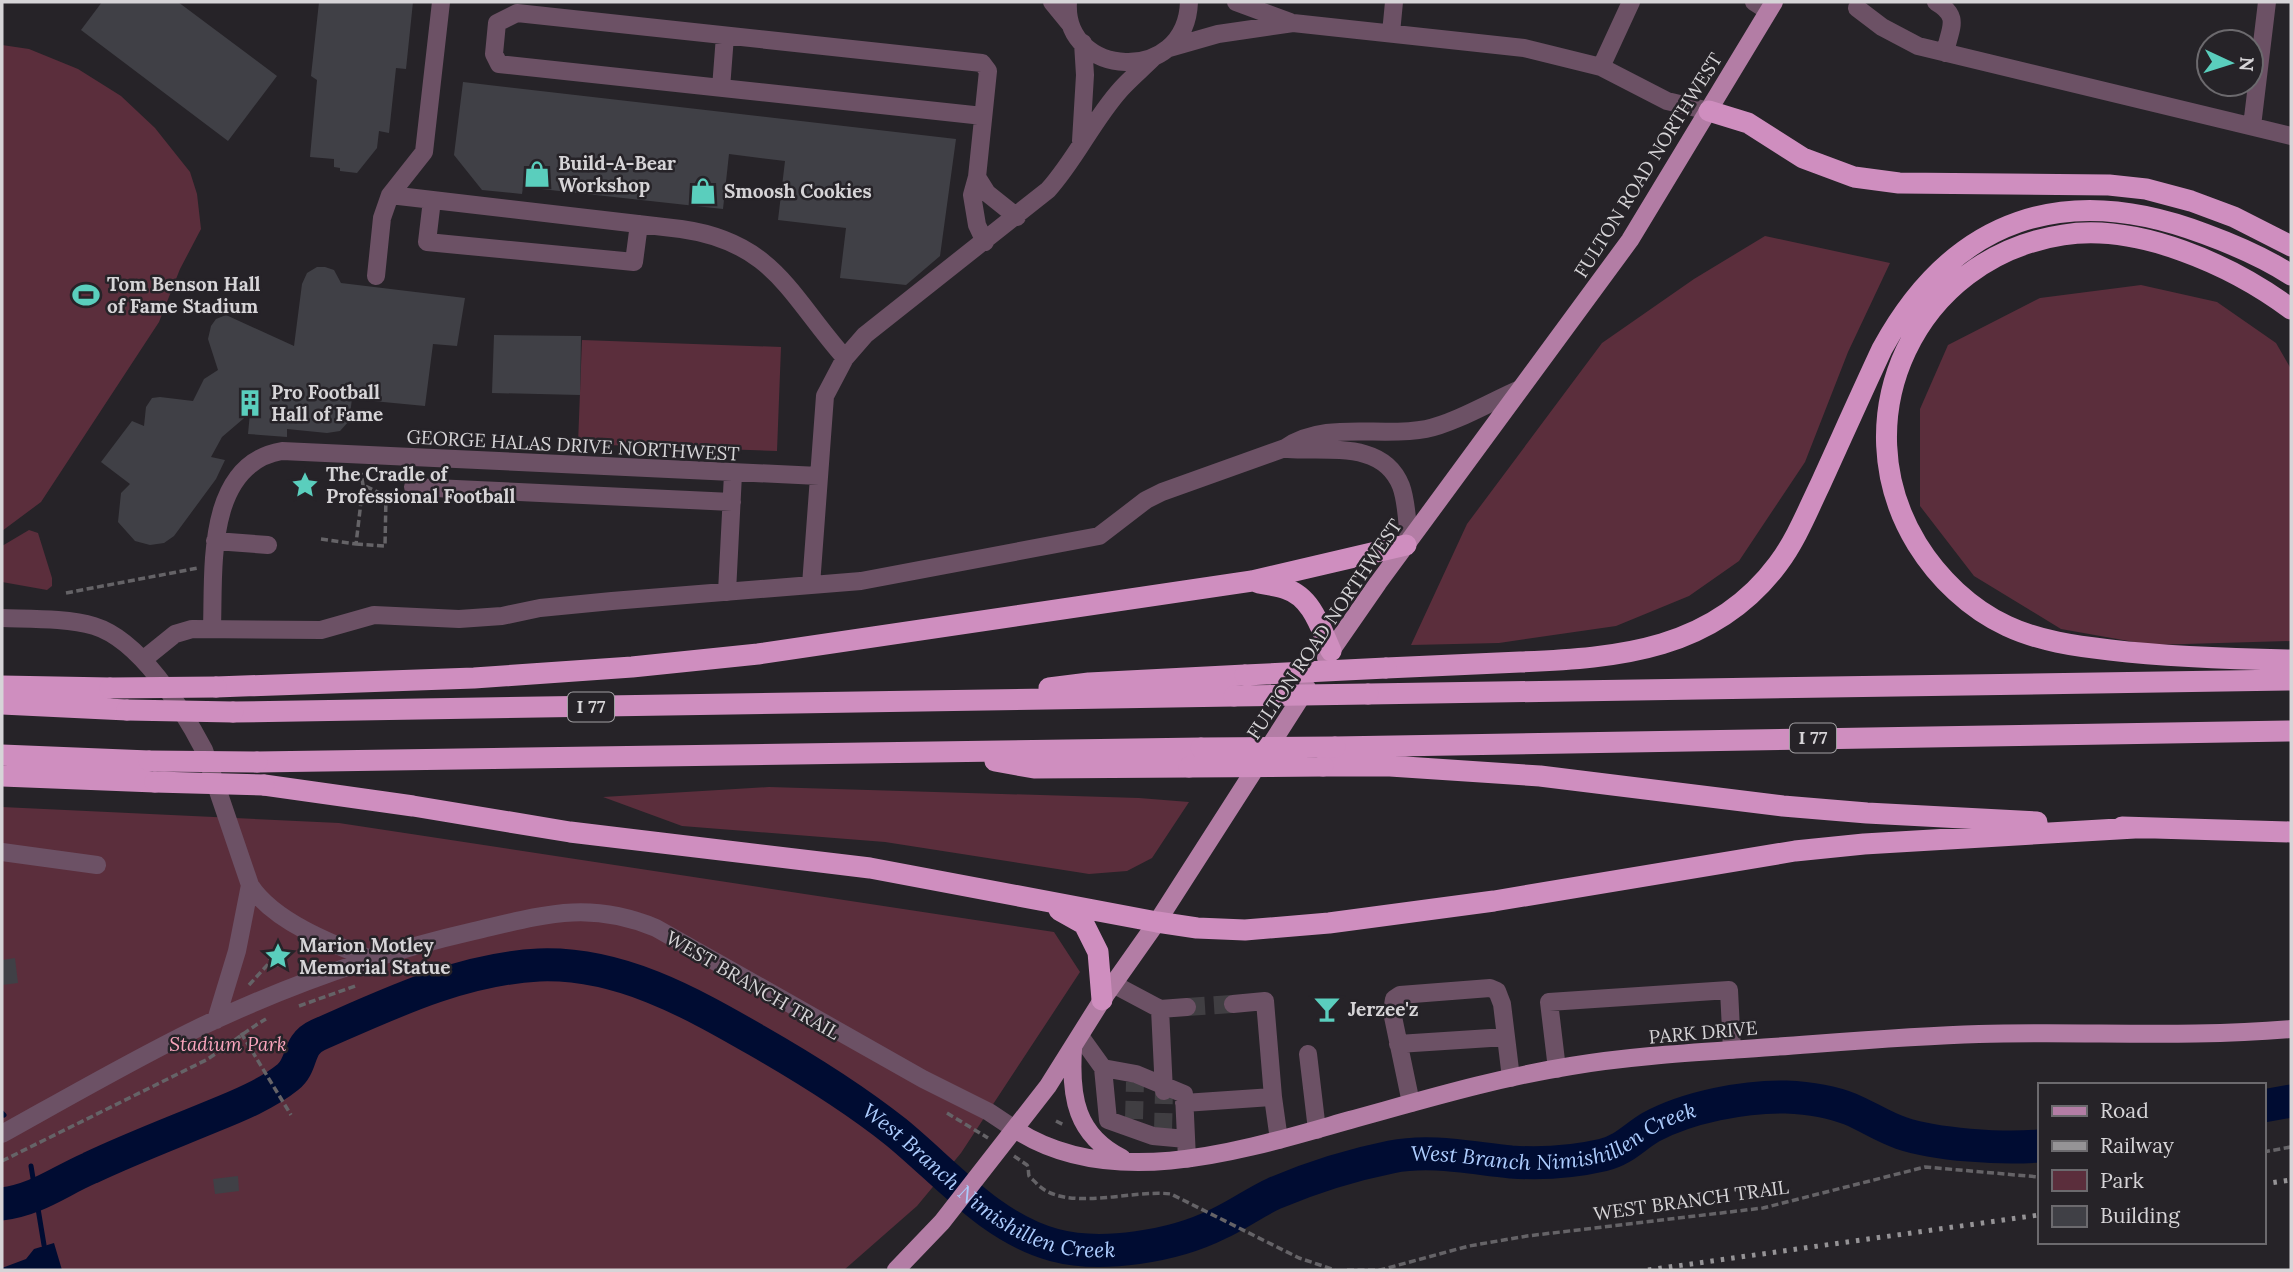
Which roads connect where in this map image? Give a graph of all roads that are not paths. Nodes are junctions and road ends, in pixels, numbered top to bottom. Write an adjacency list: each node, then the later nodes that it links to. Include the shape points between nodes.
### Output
1 (441, 2): 28 (street, via 424,152)
2 (1052, 2): 13 (street)
3 (1068, 2): 13 (street)
4 (1189, 2): 17 (street, via 1181,33)
5 (1236, 2): 12 (street)
6 (1394, 2): 14 (street)
7 (1631, 2): 20 (street)
8 (1936, 2): 18 (street, via 1952,17)
9 (2267, 2): 24 (street)
10 (1765, 5): 22 (main road, FULTON ROAD NORTHWEST)
11 (1857, 8): 18 (street, via 1918,46)
12 (1293, 23): 14 (street); 17 (street, via 1218,34)
13 (1072, 27): 16 (street)
14 (1391, 33): 20 (street, via 1524,48)
15 (725, 36): 21 (street); 21 (street, via 517,13 497,23 494,54 499,64); 23 (street, via 982,63 988,71)
16 (1083, 43): 19 (street, via 1115,62 1135,64); 26 (street)
17 (1169, 48): 19 (street)
18 (1945, 53): 24 (street)
19 (1153, 58): 26 (street, via 1121,88)
20 (1601, 67): 22 (street, via 1667,101)
21 (720, 88): 23 (street)
22 (1709, 111): 33 (highway, via 1748,123 1803,158 1854,177 1899,183 2109,184 2146,189 2234,217); 38 (main road, FULTON ROAD NORTHWEST, via 1630,240)
23 (983, 116): 27 (street)
24 (2252, 127): 25 (street)
25 (2291, 136)
26 (1081, 144): 30 (street, via 1067,169)
27 (977, 177): 30 (street, via 987,193); 32 (street, via 972,195)
28 (390, 195): 29 (street); 35 (street, via 382,218)
29 (432, 200): 31 (street); 31 (street, via 427,242 634,262)
30 (1017, 217): 32 (street)
31 (639, 224): 37 (street, via 697,231 759,258 785,281)
32 (985, 242): 37 (street, via 865,335)
33 (2291, 246)
34 (2291, 275): 59 (highway, bridge, via 2234,245 2139,214 2056,212 2008,226 1961,253 1918,292 1899,319 1789,548 1751,596 1703,629 1676,640 1622,654 1560,660 1089,682)
35 (376, 276)
36 (2291, 309): 56 (highway, via 2210,262 2156,243 2105,233 2032,241 1982,264 1941,297 1921,321 1892,391 1887,448 1897,503 1923,554 1971,604 2005,625 2083,647 2159,656)
37 (845, 358): 43 (street, via 825,396)
38 (1520, 389): 39 (street, via 1441,425); 47 (main road, FULTON ROAD NORTHWEST)
39 (1379, 432): 40 (street, via 1317,435); 41 (street)
40 (1285, 448): 41 (street, via 1339,449); 50 (street, via 1162,492 1099,536 861,581)
41 (1376, 458): 47 (street, via 1392,470 1402,489)
42 (733, 474): 43 (street, GEORGE HALAS DRIVE NORTHWEST); 45 (street); 46 (street, GEORGE HALAS DRIVE NORTHWEST, via 282,451 266,454 237,478 220,516)
43 (820, 476): 50 (street)
44 (413, 487): 45 (street)
45 (732, 502): 51 (street)
46 (215, 541): 48 (street); 53 (street, GEORGE HALAS DRIVE NORTHWEST)
47 (1408, 543): 49 (highway); 54 (main road, FULTON ROAD NORTHWEST)
48 (268, 545)
49 (1252, 581): 54 (highway, via 1289,589 1308,605); 58 (highway, bridge, via 858,640 644,666 474,678 216,687)
50 (811, 585): 51 (street)
51 (727, 592): 53 (street, via 459,619 374,615 321,630)
52 (2, 618): 55 (street, via 93,625 116,635)
53 (212, 628): 55 (street, via 175,634)
54 (1331, 651): 71 (main road, FULTON ROAD NORTHWEST)
55 (144, 659): 69 (street, via 204,750)
56 (2291, 660)
57 (2291, 680): 59 (highway, I 77, bridge)
58 (2, 686)
59 (950, 701): 60 (highway, I 77, bridge, via 233,712)
60 (2, 704)
61 (2291, 731): 62 (highway, I 77, bridge)
62 (945, 752): 63 (highway, I 77, bridge, via 257,762); 65 (highway, bridge, via 1034,768 1390,766 1460,770 1783,806)
63 (2, 755)
64 (2, 776): 70 (highway, bridge, via 264,785 570,832 870,868)
65 (2135, 828): 66 (highway); 71 (highway, via 1795,851 1521,897 1329,923 1245,930)
66 (2291, 832)
67 (2, 852): 68 (street)
68 (97, 866)
69 (250, 886): 72 (street, via 273,909 320,939); 77 (street)
70 (1042, 901): 71 (highway); 73 (highway, via 1084,924 1098,952)
71 (1157, 922): 73 (main road, FULTON ROAD NORTHWEST)
72 (371, 959): 77 (street); 91 (street, via 540,916 594,912 632,918)
73 (1108, 992): 76 (street); 80 (main road, FULTON ROAD NORTHWEST)
74 (1233, 1003): 88 (street, via 1265,1001)
75 (1187, 1007): 76 (street)
76 (1160, 1009): 87 (street)
77 (216, 1020): 93 (street)
78 (2291, 1029): 82 (main road, PARK DRIVE, via 1976,1034)
79 (1506, 1037): 81 (street); 81 (street, via 1502,1004 1497,991 1490,988 1400,995 1394,999 1392,1012); 86 (street)
80 (1077, 1042): 84 (street); 91 (main road, FULTON ROAD NORTHWEST); 97 (main road, via 1077,1110 1085,1127 1107,1150)
81 (1398, 1044): 90 (street)
82 (1732, 1050): 85 (main road, PARK DRIVE); 85 (street, via 1728,990 1549,1002)
83 (1308, 1054): 92 (street)
84 (1103, 1068): 87 (street); 94 (street, via 1108,1120)
85 (1557, 1069): 86 (main road, PARK DRIVE)
86 (1511, 1078): 90 (main road, PARK DRIVE)
87 (1164, 1088): 89 (street, via 1184,1094)
88 (1273, 1097): 89 (street); 95 (street)
89 (1184, 1103): 94 (street)
90 (1411, 1104): 92 (main road, PARK DRIVE)
91 (1016, 1130): 97 (main road, PARK DRIVE, via 1056,1150); 98 (main road, FULTON ROAD NORTHWEST, via 942,1223)
92 (1317, 1130): 95 (main road, PARK DRIVE)
93 (2, 1134)
94 (1186, 1139): 96 (street)
95 (1279, 1140): 96 (main road, PARK DRIVE)
96 (1187, 1159): 97 (main road, PARK DRIVE)
97 (1129, 1161)
98 (896, 1270)

